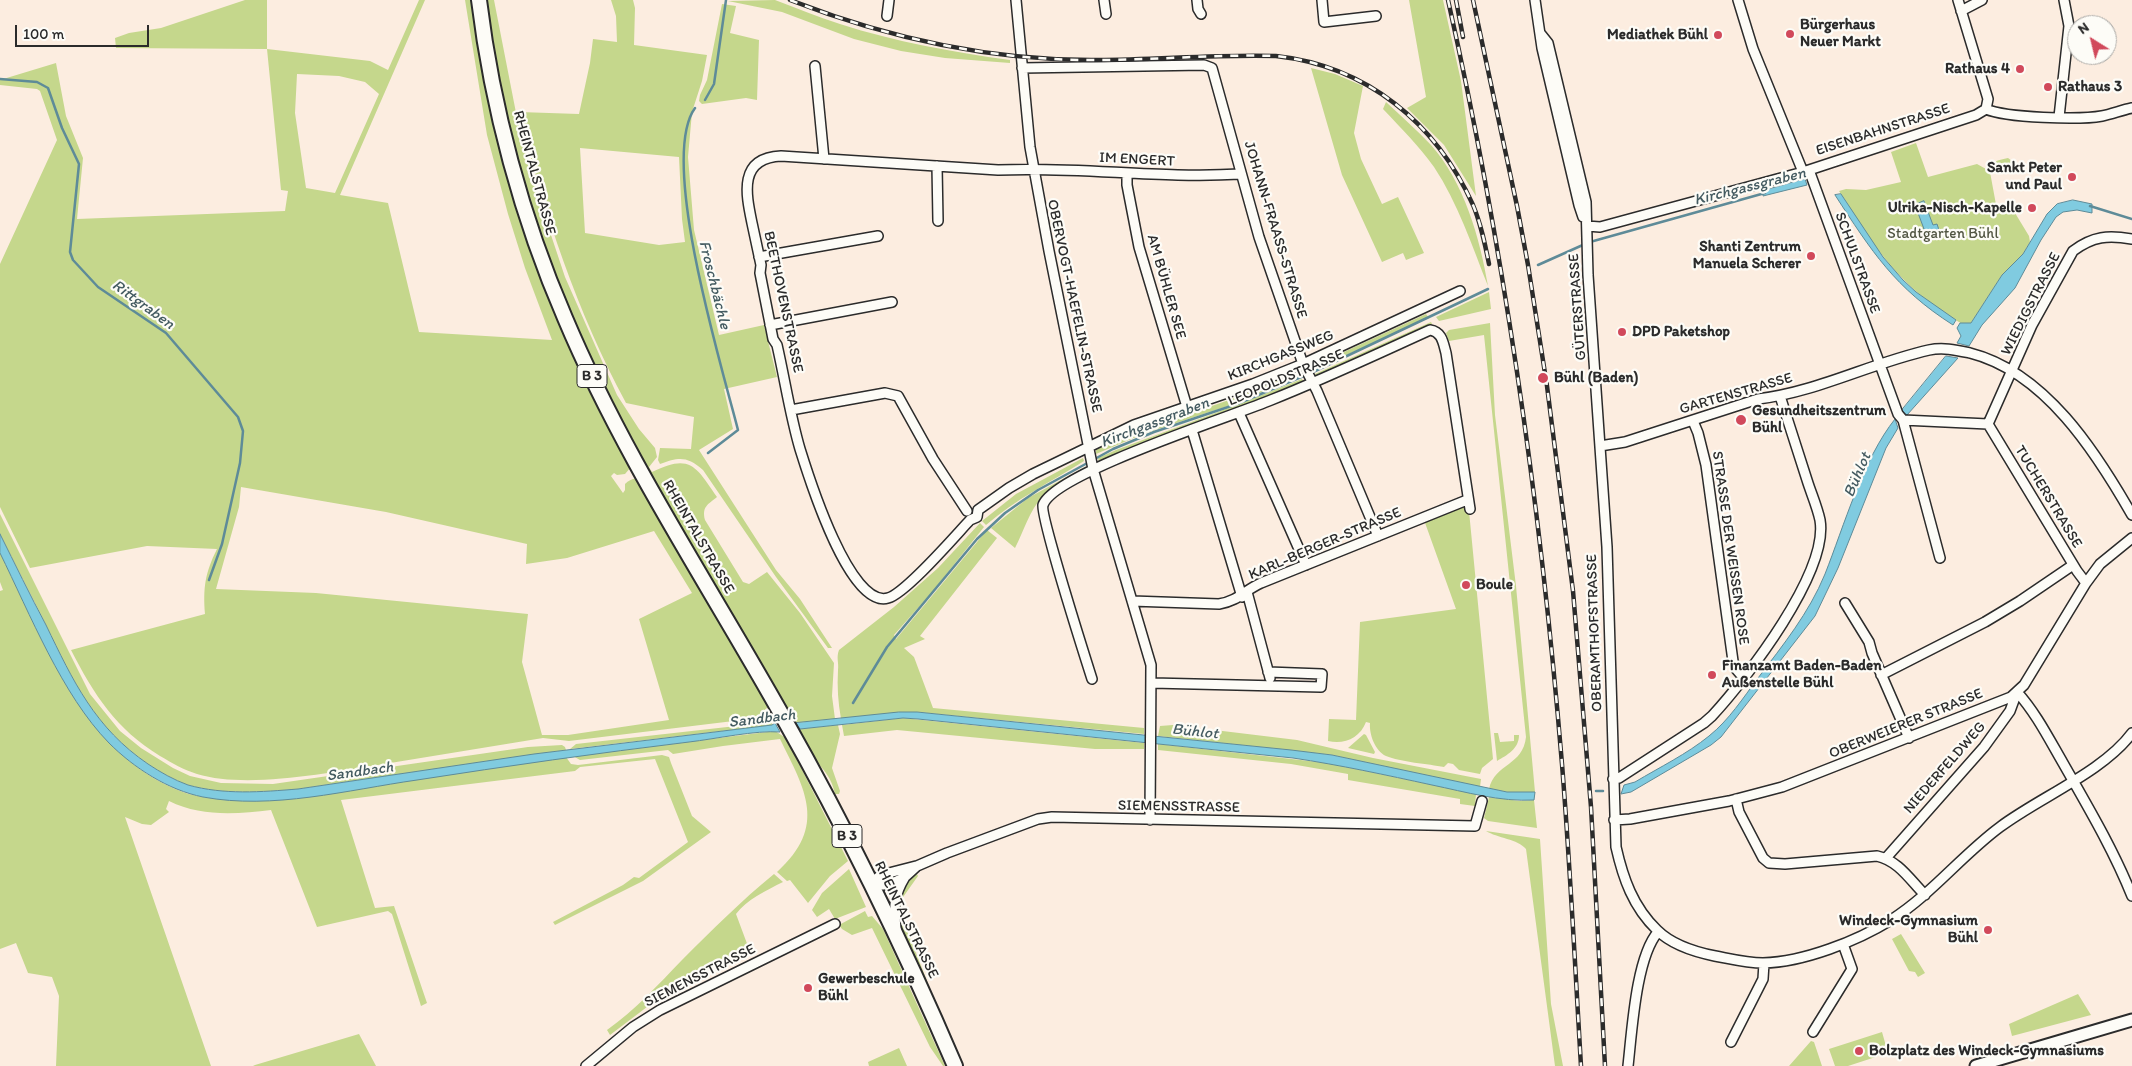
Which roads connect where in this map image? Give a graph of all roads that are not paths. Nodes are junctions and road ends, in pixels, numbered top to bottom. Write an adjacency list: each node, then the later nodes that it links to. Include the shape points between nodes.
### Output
1 (479, 0): 82 (main road, RHEINTALSTRASSE / B 3, via 503,128 542,260 565,320 640,470 794,736)
2 (889, 0): 15 (street)
3 (1016, 0): 18 (street, OBERVOGT-HAEFELIN-STRASSE)
4 (1104, 0): 13 (street)
5 (1197, 0): 14 (street)
6 (1322, 0): 16 (street, via 1324,22)
7 (1738, 0): 27 (street, SCHULSTRASSE, via 1752,49)
8 (1958, 0): 12 (street)
9 (1982, 0): 12 (street)
10 (2064, 0): 21 (street, via 2069,26)
11 (1535, 1): 29 (street, GÜTERSTRASSE, via 1540,33 1548,43 1586,202)
12 (1961, 11): 20 (street, via 1988,99)
13 (1106, 14)
14 (1201, 14)
15 (887, 16)
16 (1376, 16)
17 (815, 66): 22 (street)
18 (1022, 68): 24 (street, OBERVOGT-HAEFELIN-STRASSE); 26 (street, JOHANN-FRAASS-STRASSE, via 1204,65 1212,68)
19 (2132, 108): 21 (street, via 2097,117)
20 (1986, 109): 21 (street, via 1996,113); 27 (street, EISENBAHNSTRASSE)
21 (2059, 117)
22 (824, 159): 23 (street, BEETHOVENSTRASSE); 32 (street, BEETHOVENSTRASSE, via 771,157 757,164 751,172 746,188)
23 (937, 166): 24 (street, BEETHOVENSTRASSE, via 998,170); 28 (street)
24 (1033, 168): 25 (street, IM ENGERT); 49 (street, OBERVOGT-HAEFELIN-STRASSE)
25 (1127, 174): 26 (street, IM ENGERT); 41 (street, AM BÜHLER SEE, via 1139,247)
26 (1240, 174): 37 (street, JOHANN-FRAASS-STRASSE)
27 (1809, 176): 29 (street, EISENBAHNSTRASSE, via 1600,227); 36 (street, SCHULSTRASSE)
28 (938, 221)
29 (1587, 226): 48 (street, GÜTERSTRASSE)
30 (878, 236): 32 (street)
31 (2132, 239): 38 (street, WIEDIGSTRASSE, via 2096,237 2073,251 2036,317)
32 (760, 257): 35 (street, BEETHOVENSTRASSE)
33 (1460, 292): 37 (street, KIRCHGASSWEG)
34 (892, 302): 35 (street)
35 (770, 324): 42 (street, BEETHOVENSTRASSE)
36 (1880, 366): 38 (street, GARTENSTRASSE, via 1944,348 1992,360); 40 (street, GARTENSTRASSE); 44 (street)
37 (1304, 367): 39 (street, JOHANN-FRAASS-STRASSE); 41 (street, KIRCHGASSWEG)
38 (2012, 372): 46 (street); 53 (street, GARTENSTRASSE, via 2073,425)
39 (1311, 381): 43 (street, LEOPOLDSTRASSE); 51 (street, LEOPOLDSTRASSE, via 1430,330 1435,331 1441,336 1446,353); 54 (street, JOHANN-FRAASS-STRASSE)
40 (1780, 396): 45 (street, GARTENSTRASSE, via 1758,399); 66 (street, via 1820,520 1820,545 1793,606)
41 (1187, 407): 49 (street, KIRCHGASSWEG, via 1134,425)
42 (791, 410): 52 (street, via 885,393 898,396); 61 (street, BEETHOVENSTRASSE, via 804,461 840,555 872,596)
43 (1239, 413): 47 (street, LEOPOLDSTRASSE); 57 (street)
44 (1903, 420): 46 (street); 56 (street)
45 (1693, 421): 48 (street, GARTENSTRASSE, via 1625,442); 66 (street, STRASSE DER WEISSEN ROSE, via 1706,465 1733,661)
46 (1988, 424): 58 (street, TUCHERSTRASSE)
47 (1192, 430): 50 (street, LEOPOLDSTRASSE); 60 (street)
48 (1600, 446): 73 (street, OBERAMTHOFSTRASSE)
49 (1089, 449): 50 (street, OBERVOGT-HAEFELIN-STRASSE); 52 (street, KIRCHGASSWEG, via 1017,484 978,510 978,516)
50 (1093, 467): 62 (street, OBERVOGT-HAEFELIN-STRASSE); 67 (street, LEOPOLDSTRASSE, via 1043,503)
51 (1470, 504): 54 (street, KARL-BERGER-STRASSE)
52 (969, 515): 61 (street, KIRCHGASSWEG, via 920,573)
53 (2132, 515)
54 (1378, 536): 57 (street, KARL-BERGER-STRASSE)
55 (2132, 538): 59 (street, OBERWEIERER STRASSE, via 2108,556)
56 (1940, 558)
57 (1306, 565): 60 (street, KARL-BERGER-STRASSE, via 1261,583)
58 (2073, 565): 59 (street, TUCHERSTRASSE); 65 (street, via 1993,617)
59 (2086, 583): 70 (street, OBERWEIERER STRASSE)
60 (1245, 594): 62 (street, KARL-BERGER-STRASSE, via 1219,604); 64 (street)
61 (887, 599)
62 (1132, 601): 68 (street, OBERVOGT-HAEFELIN-STRASSE, via 1151,665)
63 (1845, 603): 65 (street, via 1869,642)
64 (1268, 672): 69 (street); 69 (street, via 1322,674 1321,687)
65 (1882, 675): 72 (street)
66 (1743, 677): 73 (street, via 1704,724 1619,778)
67 (1092, 679)
68 (1152, 683): 69 (street); 77 (street, OBERVOGT-HAEFELIN-STRASSE)
69 (1272, 686)
70 (2017, 692): 72 (street, OBERWEIERER STRASSE); 74 (street); 79 (street, NIEDERFELDWEG, via 2010,712 1984,747)
71 (2132, 733): 74 (street, via 2103,762)
72 (1909, 738): 75 (street, OBERWEIERER STRASSE, via 1782,787)
73 (1613, 778): 78 (street, OBERAMTHOFSTRASSE)
74 (2073, 780): 83 (street, via 2001,826); 84 (street, via 2105,836)
75 (1736, 799): 78 (street, OBERWEIERER STRASSE); 79 (street, via 1762,858 1769,863 1792,864 1867,856)
76 (1482, 801): 77 (street, SIEMENSSTRASSE, via 1476,826)
77 (1150, 820): 80 (street, SIEMENSSTRASSE, via 1038,819)
78 (1614, 820): 86 (street, OBERAMTHOFSTRASSE, via 1616,847 1626,884 1638,908)
79 (1886, 858): 83 (street, via 1902,868)
80 (917, 866): 81 (street, SIEMENSSTRASSE); 82 (street, via 881,875)
81 (905, 877): 82 (street, SIEMENSSTRASSE, via 883,885); 87 (street, via 894,900)
82 (870, 883): 87 (main road, RHEINTALSTRASSE / B 3)
83 (1925, 895): 88 (street, via 1880,926)
84 (2132, 896)
85 (835, 924): 95 (street, SIEMENSSTRASSE, via 660,1010 633,1027)
86 (1658, 932): 89 (street, via 1704,954); 97 (street, via 1651,940 1642,967)
87 (896, 934): 96 (main road, RHEINTALSTRASSE / B 3)
88 (1843, 944): 89 (street); 93 (street, via 1852,969)
89 (1764, 963): 94 (street, via 1762,979)
90 (2132, 1020): 91 (street)
91 (2115, 1025): 92 (street); 98 (street)
92 (2132, 1029)
93 (1812, 1032)
94 (1731, 1042)
95 (586, 1066)
96 (955, 1066)
97 (1628, 1066)
98 (1976, 1066)

